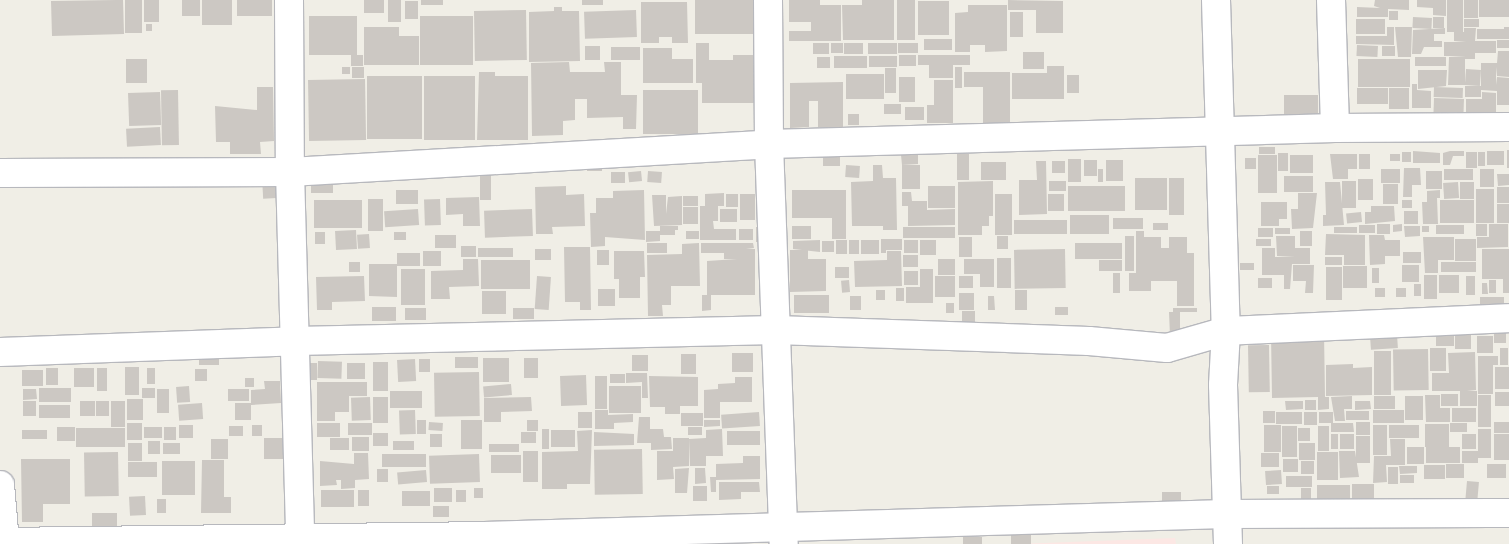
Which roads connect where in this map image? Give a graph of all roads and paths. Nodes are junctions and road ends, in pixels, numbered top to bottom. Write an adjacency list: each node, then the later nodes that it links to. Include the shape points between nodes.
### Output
1 (289, 0): 9 (street)
2 (768, 0): 8 (street)
3 (1216, 0): 7 (street)
4 (1331, 0): 6 (street)
5 (1509, 127): 6 (street)
6 (1334, 128): 7 (street)
7 (1218, 132): 8 (street); 13 (street)
8 (770, 144): 9 (street); 12 (street)
9 (290, 172): 10 (street); 14 (street)
10 (0, 173)
11 (1509, 318): 13 (street)
12 (776, 330): 13 (street, via 1089,341 1167,348); 14 (street); 19 (street)
13 (1226, 331): 18 (street, via 1223,386)
14 (296, 341): 15 (street); 20 (street)
15 (0, 352)
16 (0, 484): 22 (street)
17 (1509, 513): 18 (street)
18 (1226, 514): 19 (street); 24 (street)
19 (784, 537): 21 (street)
20 (300, 538): 21 (street); 23 (street)
21 (484, 540)
22 (2, 542): 23 (street)
23 (148, 543)
24 (1228, 544)

